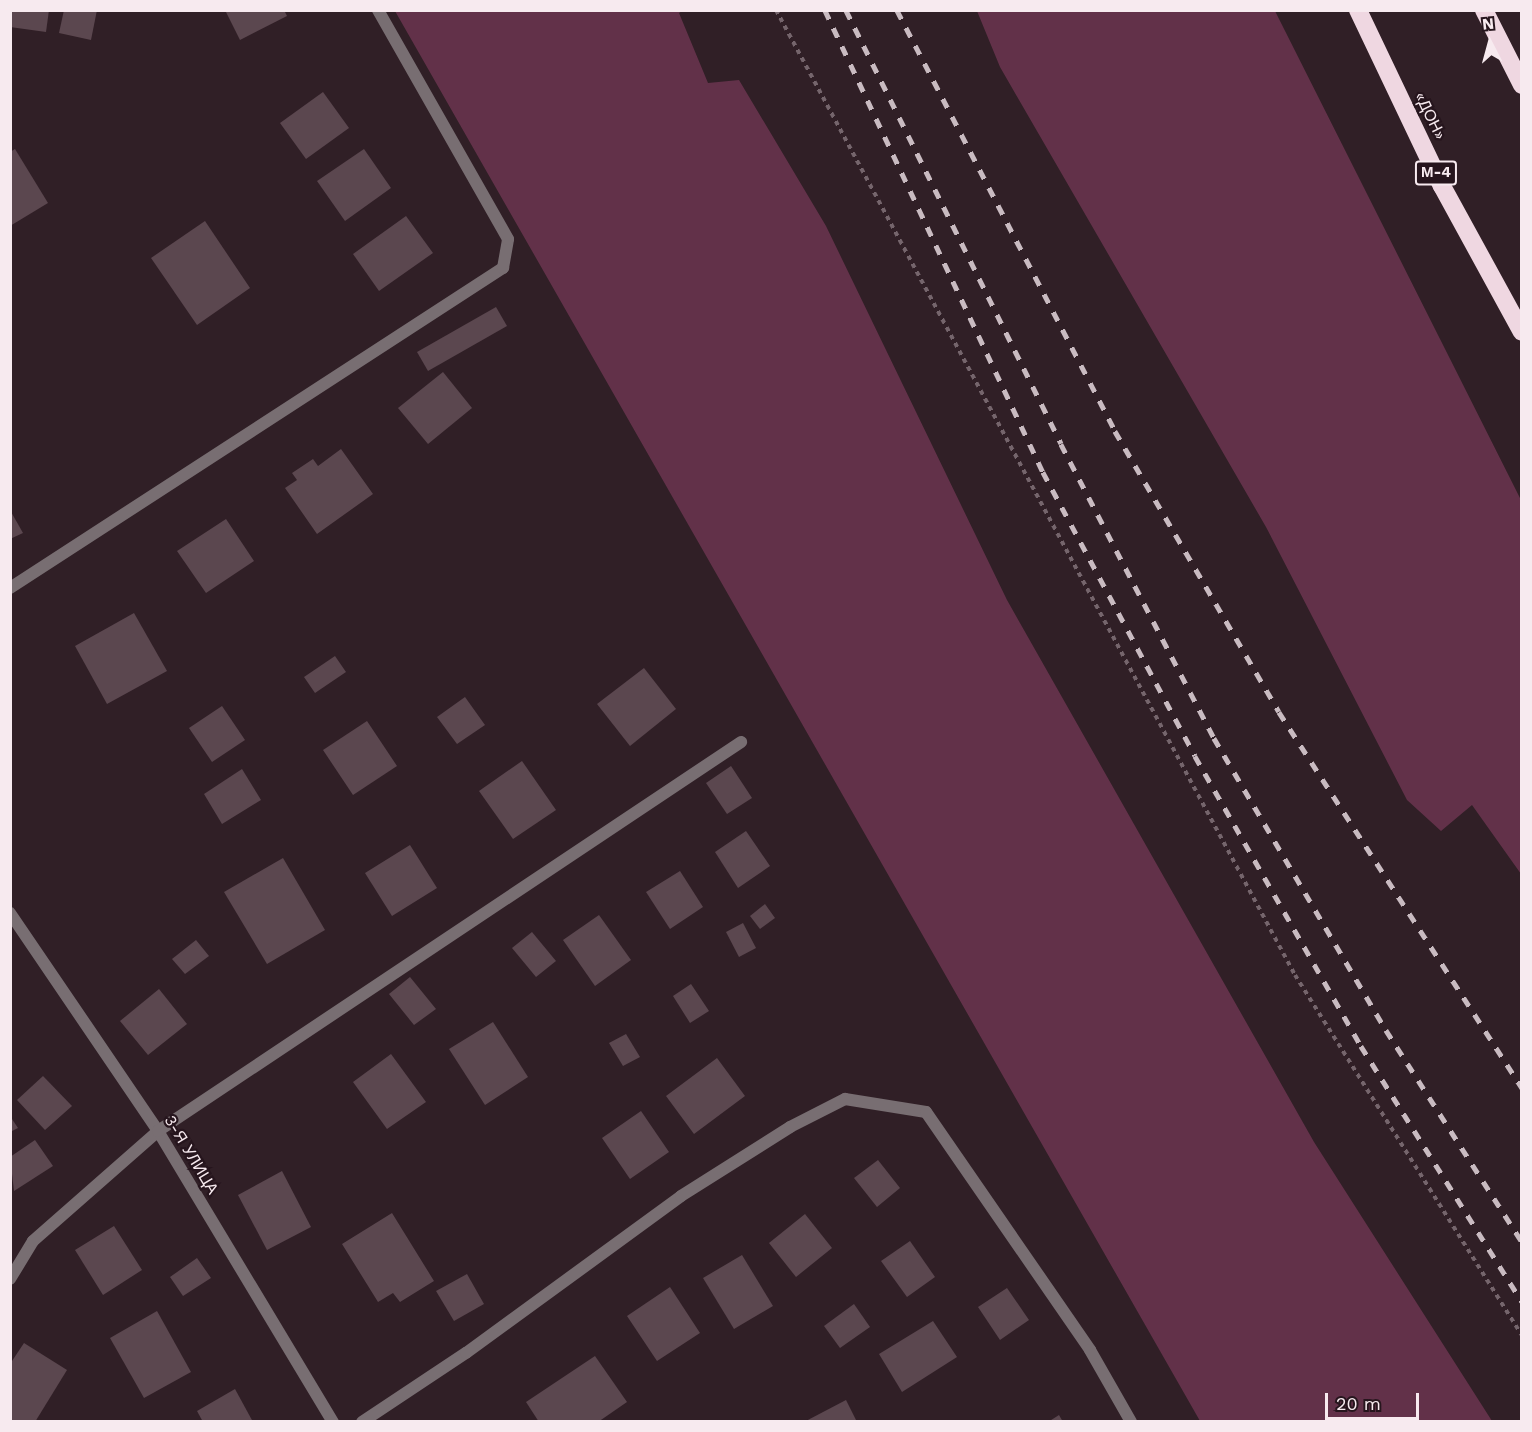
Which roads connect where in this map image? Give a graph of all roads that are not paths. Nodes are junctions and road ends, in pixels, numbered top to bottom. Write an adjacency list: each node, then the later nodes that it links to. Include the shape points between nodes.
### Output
1 (378, 10): 6 (lane, via 508,239 503,268)
2 (1358, 10): 5 (highway, «ДОН» / М-4, via 1442,186)
3 (1484, 10): 4 (highway)
4 (1521, 85)
5 (1521, 332)
6 (10, 588)
7 (741, 742): 9 (lane)
8 (10, 913): 9 (lane, 3-Я УЛИЦА)
9 (158, 1131): 10 (lane, via 33,1240); 11 (lane, 3-Я УЛИЦА)
10 (10, 1279)
11 (333, 1422)
12 (362, 1422): 13 (lane, via 466,1353 681,1196 790,1127 845,1099 926,1112 1090,1350)
13 (1131, 1422)

